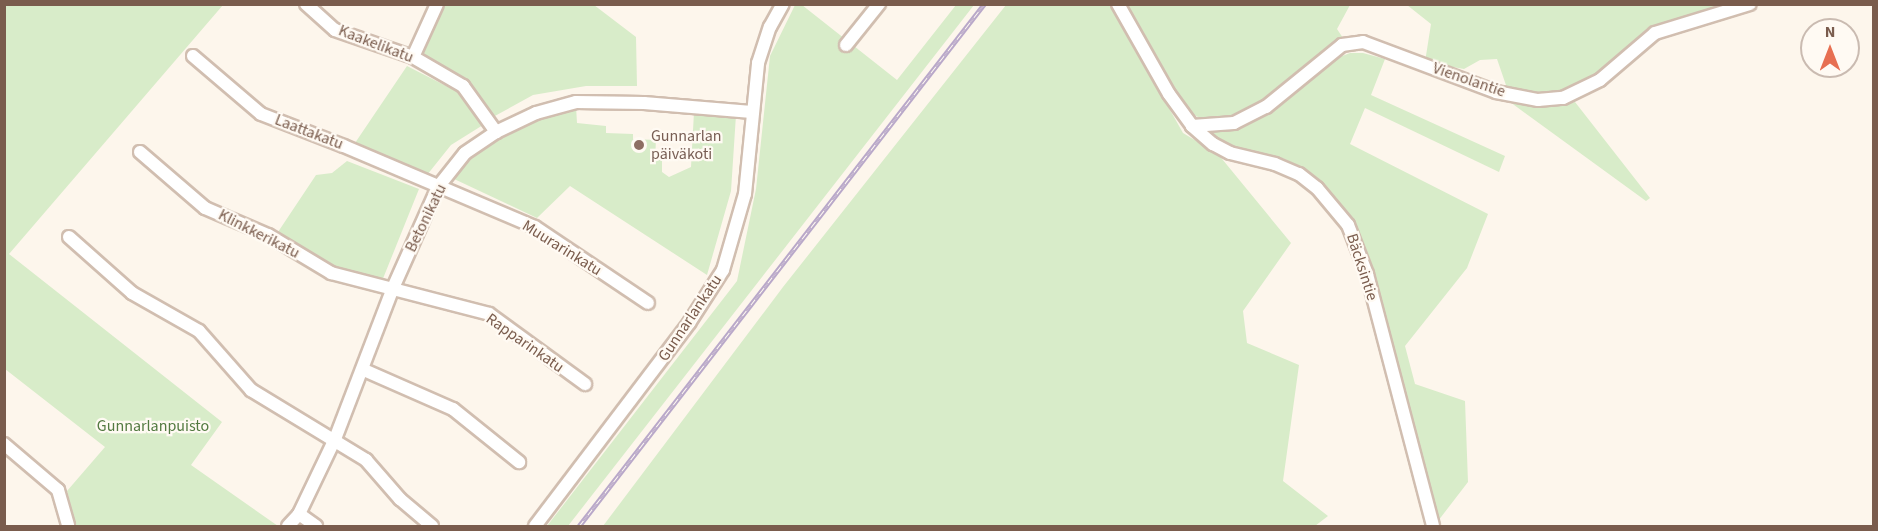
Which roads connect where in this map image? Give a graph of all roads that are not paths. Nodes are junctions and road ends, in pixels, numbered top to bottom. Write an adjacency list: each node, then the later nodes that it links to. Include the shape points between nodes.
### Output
1 (306, 4): 9 (street, Kaakelikatu, via 334,30)
2 (437, 4): 9 (street)
3 (783, 4): 10 (street, Gunnarlankatu, via 763,46)
4 (879, 4): 7 (street)
5 (1118, 4): 11 (street, Bäcksintie, via 1169,94)
6 (1749, 4): 11 (street, Vienolantie, via 1655,33 1600,80 1563,98 1538,100 1496,92 1363,42 1342,45 1266,107 1245,118 1234,123)
7 (846, 45)
8 (193, 56): 14 (street, Laattakatu, via 261,114)
9 (413, 57): 12 (street, Kaakelikatu, via 463,86)
10 (752, 112): 12 (street, Betonikatu, via 576,102 536,113); 28 (street, Gunnarlankatu, via 745,194 720,276 689,323)
11 (1192, 126): 29 (street, Bäcksintie, via 1230,153 1299,174 1317,188 1348,225 1367,274)
12 (496, 132): 14 (street, Betonikatu, via 465,153)
13 (140, 152): 16 (street, Klinkkerikatu, via 205,208 268,235 331,273)
14 (438, 187): 16 (street, Betonikatu); 17 (street, Muurarinkatu, via 535,227)
15 (69, 237): 20 (street, via 132,293 199,331 251,390)
16 (393, 288): 18 (street, Betonikatu); 19 (street, Rapparinkatu, via 489,314)
17 (648, 303)
18 (364, 370): 20 (street, Betonikatu); 22 (street, via 453,409)
19 (585, 384)
20 (335, 439): 23 (street, Betonikatu); 27 (street, via 366,460 400,499)
21 (4, 444): 24 (street, via 58,490)
22 (519, 462)
23 (299, 514): 25 (street, Betonikatu); 26 (street)
24 (68, 526)
25 (288, 526)
26 (316, 526)
27 (432, 526)
28 (535, 526)
29 (1432, 526)

